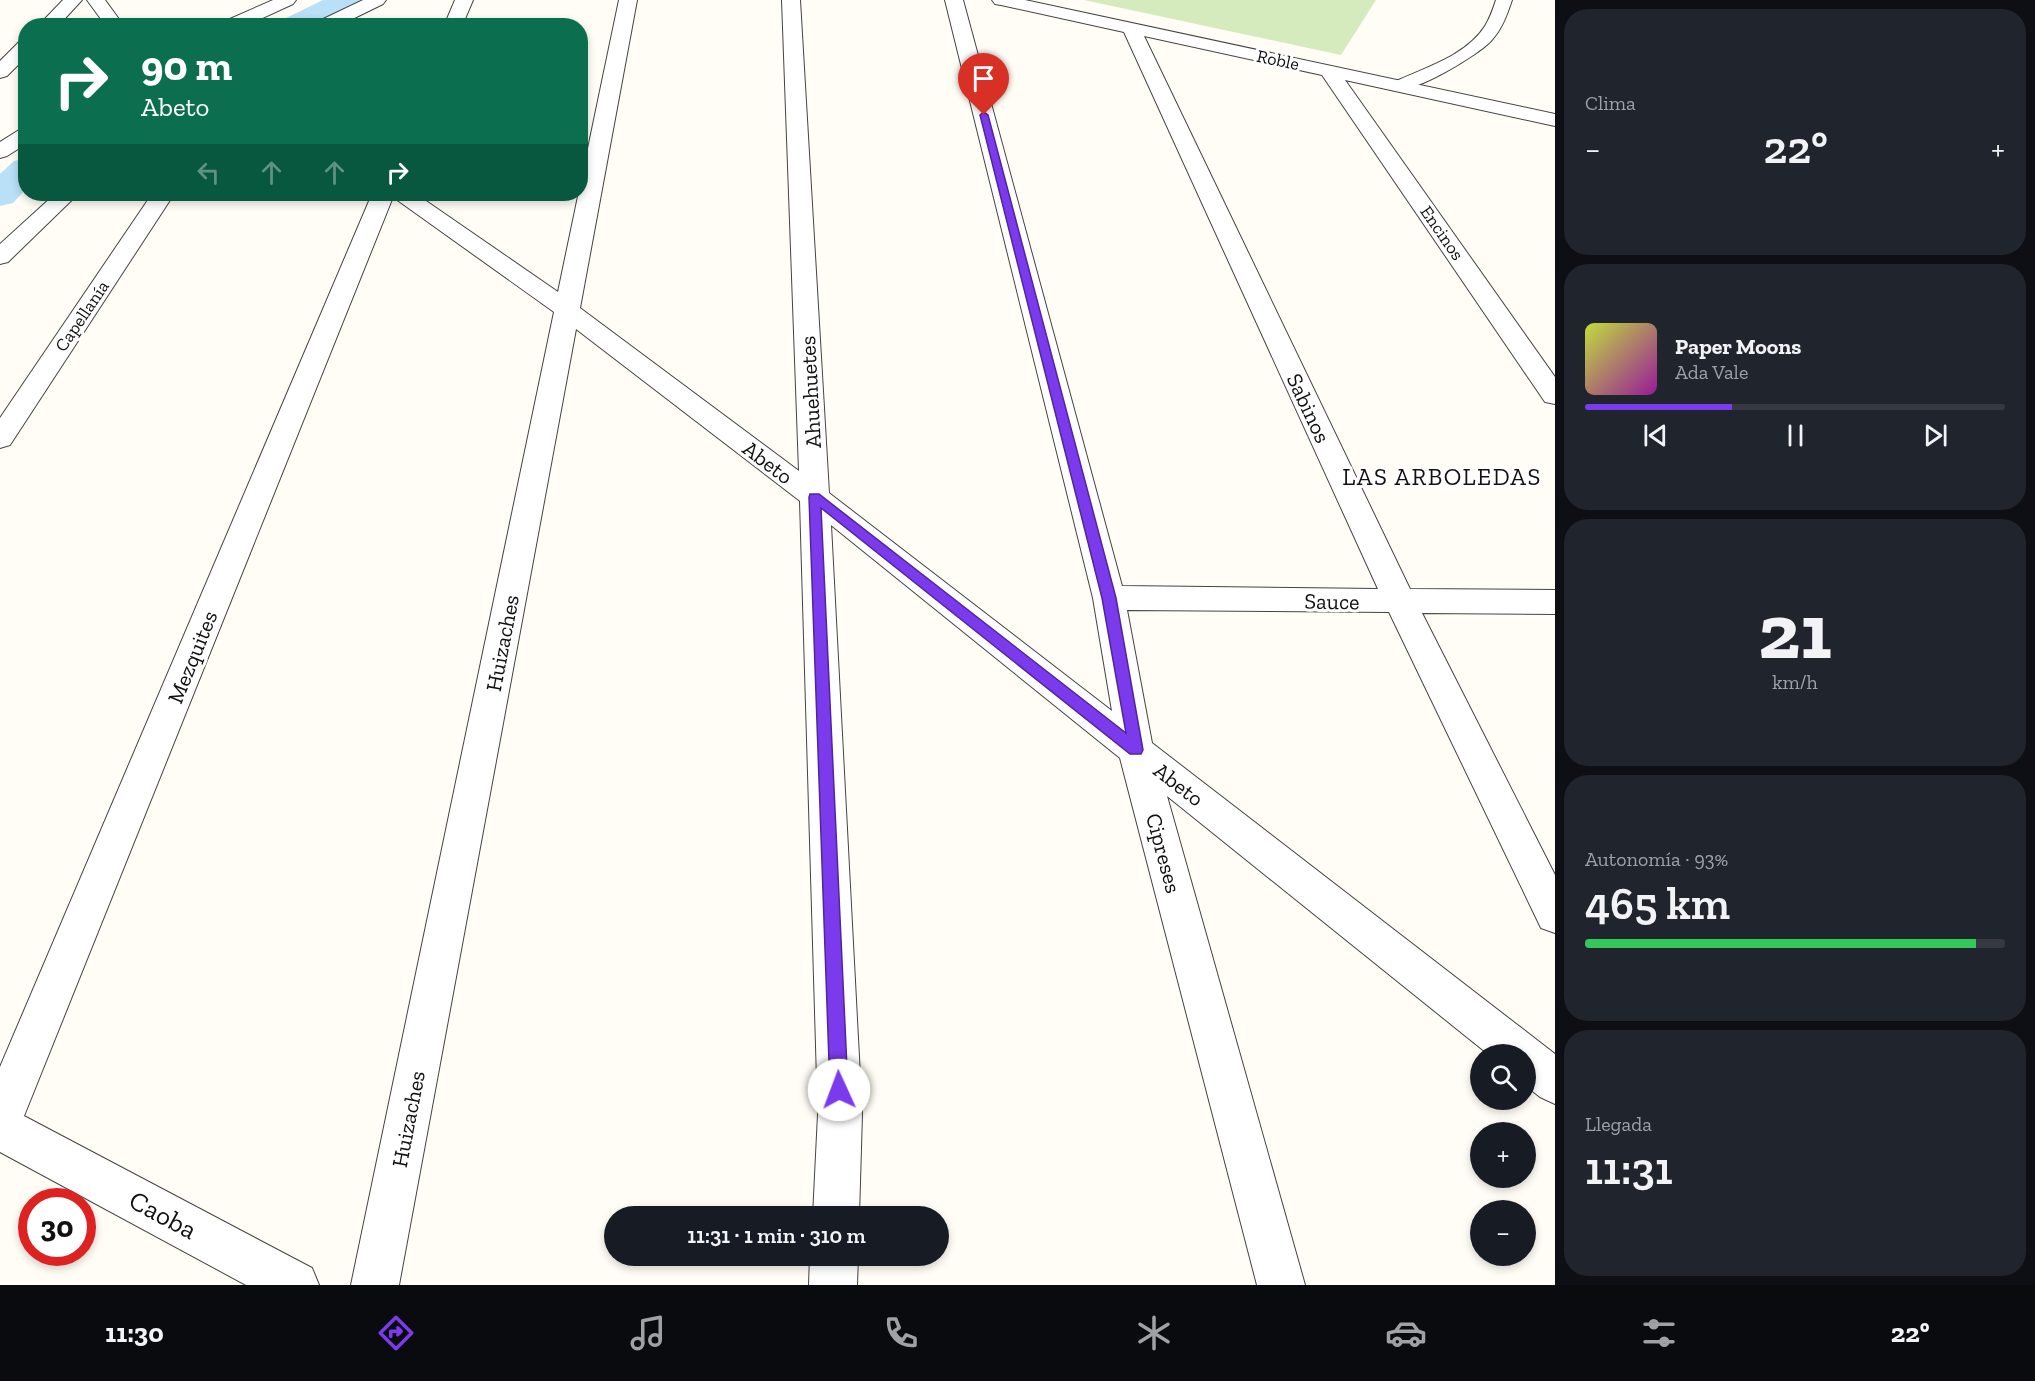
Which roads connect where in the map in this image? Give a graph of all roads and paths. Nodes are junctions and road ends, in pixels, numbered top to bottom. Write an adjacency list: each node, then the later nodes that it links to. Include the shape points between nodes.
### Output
1 (73, 0): 11 (street)
2 (96, 0): 12 (street)
3 (287, 0): 13 (street)
4 (377, 0): 14 (street)
5 (464, 0): 15 (street)
6 (628, 0): 29 (street, Huizaches)
7 (791, 0): 32 (street, Ahuehuetes)
8 (954, 0): 33 (street, Cipreses)
9 (1001, 0): 16 (street, Roble)
10 (1504, 0): 20 (lane, via 1493,27 1473,48)
11 (55, 18)
12 (109, 18)
13 (247, 18)
14 (340, 18)
15 (456, 18)
16 (1131, 28): 18 (street, Roble); 34 (street, Sabinos)
17 (18, 54): 19 (street)
18 (1329, 71): 20 (street, Roble); 30 (street, Encinos)
19 (0, 72)
20 (1400, 86): 21 (street, Roble)
21 (1555, 120)
22 (18, 140): 23 (street)
23 (0, 152)
24 (60, 201): 28 (street)
25 (158, 201): 31 (street, Capellanía)
26 (380, 201): 41 (street, Mezquites)
27 (412, 201): 29 (street, Abeto)
28 (0, 257)
29 (567, 310): 32 (street, Abeto); 46 (street, Huizaches)
30 (1555, 396)
31 (0, 439)
32 (815, 497): 36 (street, Abeto); 43 (street, Ahuehuetes, via 840,1114)
33 (1109, 598): 34 (street, Sauce); 36 (street, Cipreses)
34 (1400, 602): 35 (street, Sauce); 37 (street, Sabinos)
35 (1555, 602)
36 (1136, 750): 38 (street, Abeto); 48 (street, Cipreses)
37 (1555, 915)
38 (1508, 1044)
39 (1536, 1066): 40 (street)
40 (1555, 1082)
41 (0, 1120)
42 (0, 1128): 45 (street, Caoba)
43 (836, 1206)
44 (834, 1266): 47 (street)
45 (295, 1285)
46 (375, 1285)
47 (833, 1285)
48 (1281, 1285)

